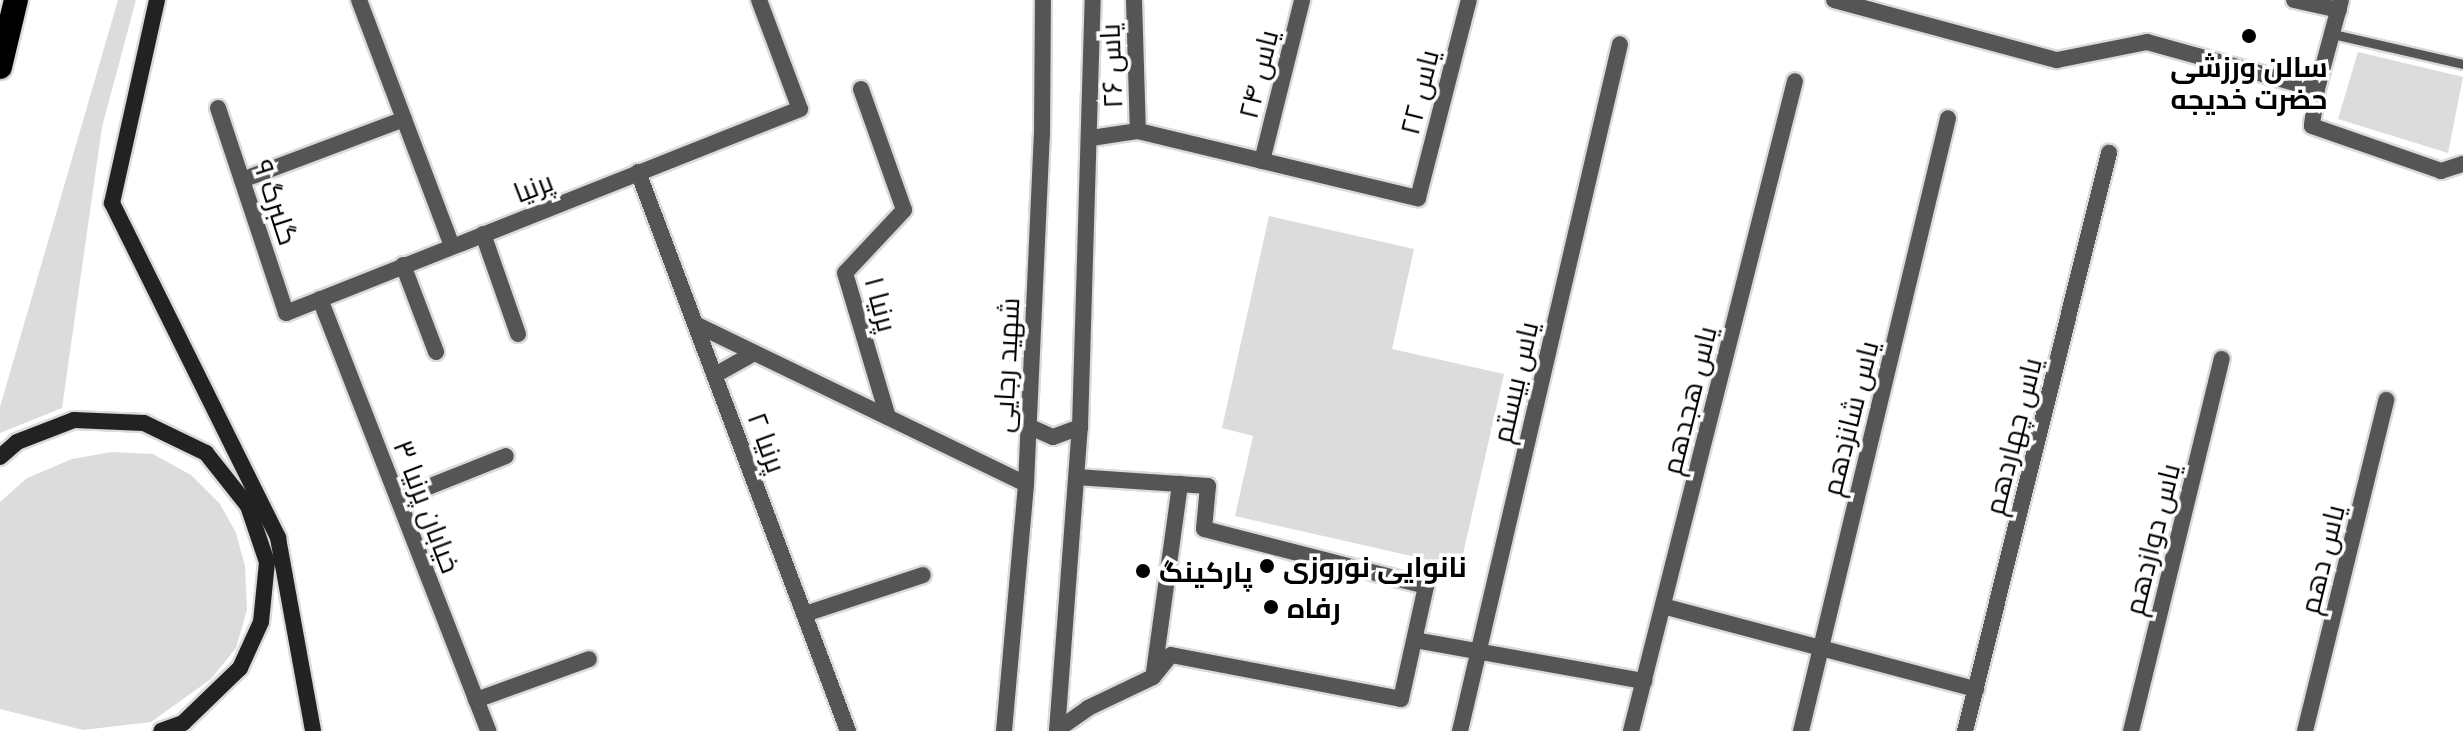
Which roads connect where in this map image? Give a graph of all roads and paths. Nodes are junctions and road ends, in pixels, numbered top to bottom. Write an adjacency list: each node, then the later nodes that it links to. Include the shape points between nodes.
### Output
1 (16, 0): 16 (highway)
2 (157, 0): 64 (main road, via 112,203 278,538)
3 (359, 0): 22 (street)
4 (759, 0): 28 (street, پرنیا, via 800,109)
5 (1043, 0): 43 (street, شهید رجایی)
6 (1093, 0): 24 (street)
7 (1134, 0): 23 (street, یاس ۲۶)
8 (1302, 0): 26 (street, یاس ۲۴)
9 (1469, 0): 26 (street, یاس ۲۲, via 1418,198)
10 (1834, 0): 19 (street, via 2057,60 2147,42)
11 (2294, 0): 12 (street)
12 (2340, 5): 13 (street)
13 (2333, 34): 15 (lane); 19 (street)
14 (1620, 44): 56 (street, یاس بیستم)
15 (2463, 64)
16 (0, 67)
17 (1795, 81): 52 (street, یاس هجدهم)
18 (861, 89): 42 (street, پرنیا ۱, via 904,210 845,273)
19 (2317, 89): 27 (street, via 2312,126 2441,171)
20 (218, 108): 29 (street, گلبرگ ۹)
21 (1948, 118): 55 (street, یاس شانزدهم)
22 (404, 119): 29 (street); 31 (street)
23 (1138, 131): 24 (street); 26 (street)
24 (1091, 138): 44 (street)
25 (2109, 153): 60 (street, یاس چهاردهم)
26 (1262, 161)
27 (2463, 164)
28 (638, 172): 30 (street, پرنیا); 35 (street, پرنیا ۲)
29 (242, 180): 34 (street, گلبرگ ۹)
30 (483, 234): 31 (street, پرنیا); 36 (street)
31 (452, 246): 32 (street, پرنیا)
32 (403, 265): 33 (street, پرنیا); 37 (street)
33 (320, 299): 34 (street, پرنیا); 50 (street, خیابان پرنیا ۳)
34 (286, 313)
35 (697, 325): 38 (street); 40 (street, پرنیا ۲)
36 (518, 334)
37 (436, 352)
38 (754, 353): 40 (street); 42 (street)
39 (2222, 359): 72 (street, یاس دوازدهم)
40 (715, 375): 53 (street, پرنیا ۲)
41 (2386, 400): 73 (street, یاس دهم)
42 (888, 417): 48 (street)
43 (1028, 426): 44 (street, via 1053,437); 48 (street, شهید رجایی)
44 (1080, 427): 47 (street)
45 (506, 456): 50 (street)
46 (0, 457): 63 (main road, via 17,442 74,420 144,423 206,453 248,506 267,562 261,622 240,668 183,723)
47 (1076, 477): 49 (street); 62 (street)
48 (1026, 484): 67 (street, شهید رجایی)
49 (1180, 484): 54 (street, via 1208,486 1204,529 1426,586); 58 (street)
50 (398, 499): 61 (street, خیابان پرنیا ۳)
51 (923, 575): 53 (street)
52 (1663, 606): 55 (street); 59 (street, یاس هجدهم)
53 (805, 614): 66 (street, پرنیا ۲)
54 (1415, 640): 56 (street); 58 (street, via 1401,699 1187,655 1171,655)
55 (1821, 648): 60 (street); 70 (street, یاس شانزدهم)
56 (1478, 652): 59 (street); 68 (street, یاس بیستم)
57 (589, 659): 61 (street)
58 (1153, 677): 62 (street, via 1088,708)
59 (1644, 681): 69 (street, یاس هجدهم)
60 (1976, 689): 71 (street, یاس چهاردهم)
61 (476, 700): 65 (street, خیابان پرنیا ۳)
62 (1057, 730)
63 (161, 731)
64 (313, 731)
65 (488, 731)
66 (848, 731)
67 (1004, 731)
68 (1460, 731)
69 (1631, 731)
70 (1801, 731)
71 (1965, 731)
72 (2131, 731)
73 (2305, 731)

